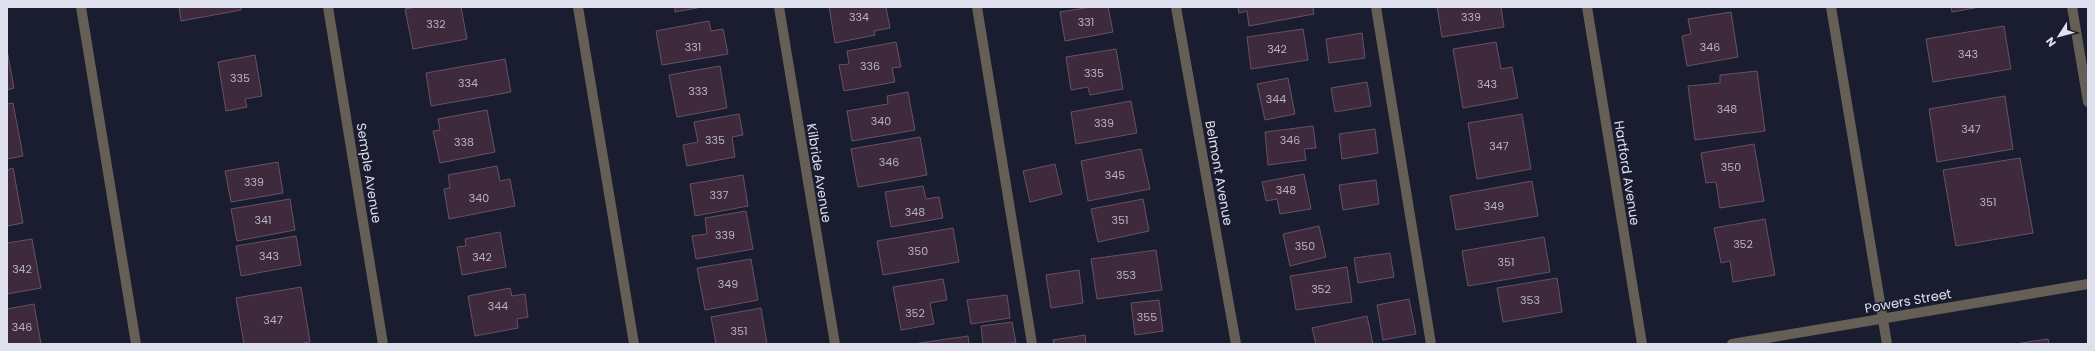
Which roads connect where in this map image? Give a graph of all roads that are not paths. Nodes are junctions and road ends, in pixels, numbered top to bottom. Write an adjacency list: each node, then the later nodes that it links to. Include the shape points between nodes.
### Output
1 (81, 7): 14 (street)
2 (328, 7): 15 (street, Semple Avenue)
3 (578, 7): 16 (street)
4 (778, 7): 17 (street, Kilbride Avenue)
5 (977, 7): 18 (street)
6 (1176, 7): 19 (street, Belmont Avenue)
7 (1376, 7): 20 (street)
8 (1587, 7): 21 (street, Hartford Avenue)
9 (1831, 7): 13 (street)
10 (2072, 7): 11 (street)
11 (2088, 102)
12 (2088, 284): 13 (street, Powers Street)
13 (1883, 319): 22 (street, Powers Street); 23 (street)
14 (136, 344)
15 (383, 344)
16 (634, 344)
17 (835, 344)
18 (1032, 344)
19 (1236, 344)
20 (1431, 344)
21 (1642, 344)
22 (1732, 344)
23 (1887, 344)

